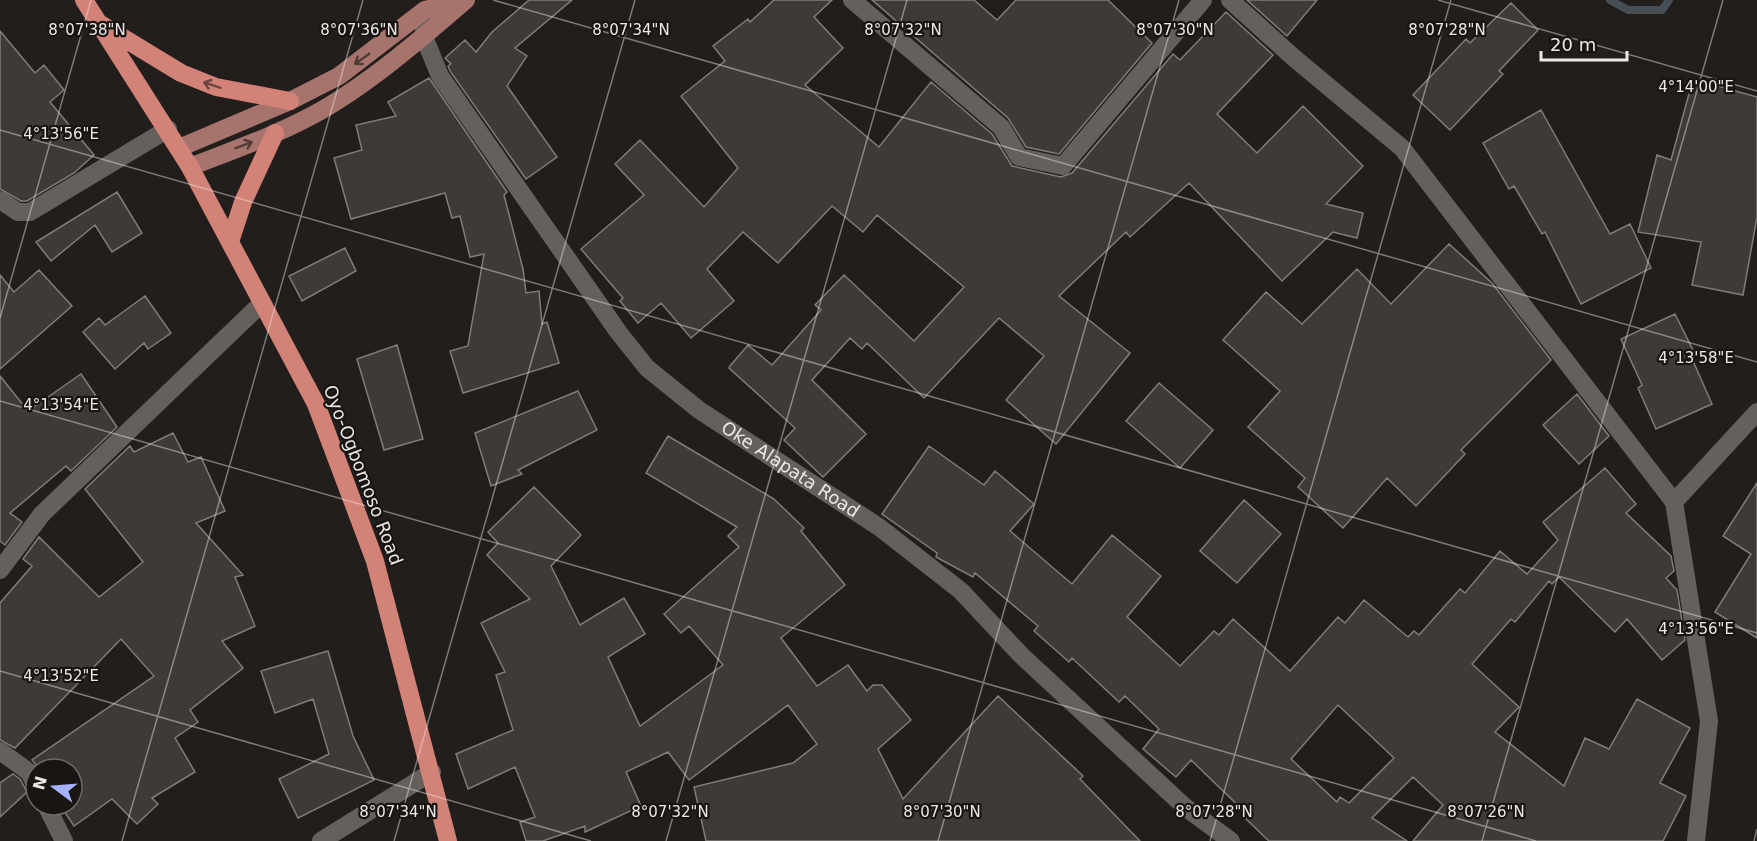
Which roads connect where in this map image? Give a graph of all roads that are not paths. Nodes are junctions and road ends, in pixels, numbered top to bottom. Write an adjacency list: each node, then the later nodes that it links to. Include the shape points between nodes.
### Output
1 (84, 0): 7 (highway, Oyo-Ogbomoso Road)
2 (466, 0): 6 (main road); 8 (main road)
3 (852, 0): 4 (street, via 1001,127 1019,157 1063,166)
4 (1203, 0)
5 (1230, 0): 18 (street, via 1402,148)
6 (425, 10): 8 (street); 9 (main road, one-way to 9, via 339,76)
7 (98, 22): 9 (highway, one-way to 7, via 216,87 181,73); 10 (highway, Oyo-Ogbomoso Road)
8 (424, 37): 11 (main road, via 323,109); 27 (street, Oke Alapata Road, via 440,76 646,368 699,410 879,527 961,591 1046,679 1185,807)
9 (290, 101): 12 (main road)
10 (168, 129): 12 (highway, Oyo-Ogbomoso Road); 14 (street, via 30,213 18,212)
11 (275, 134): 13 (main road, one-way to 11); 15 (highway, via 243,202)
12 (179, 148): 13 (highway, Oyo-Ogbomoso Road)
13 (190, 166): 15 (highway, Oyo-Ogbomoso Road)
14 (0, 200)
15 (230, 242): 16 (highway, Oyo-Ogbomoso Road)
16 (262, 303): 19 (street, via 42,514); 22 (highway, Oyo-Ogbomoso Road, via 316,404 375,561)
17 (1757, 412): 18 (street)
18 (1674, 502): 28 (street, via 1708,720)
19 (0, 570)
20 (0, 751): 21 (street)
21 (24, 769)
22 (432, 772): 25 (street); 26 (highway, Oyo-Ogbomoso Road)
23 (52, 817): 24 (street)
24 (64, 841)
25 (321, 841)
26 (448, 841)
27 (1231, 841)
28 (1696, 841)

